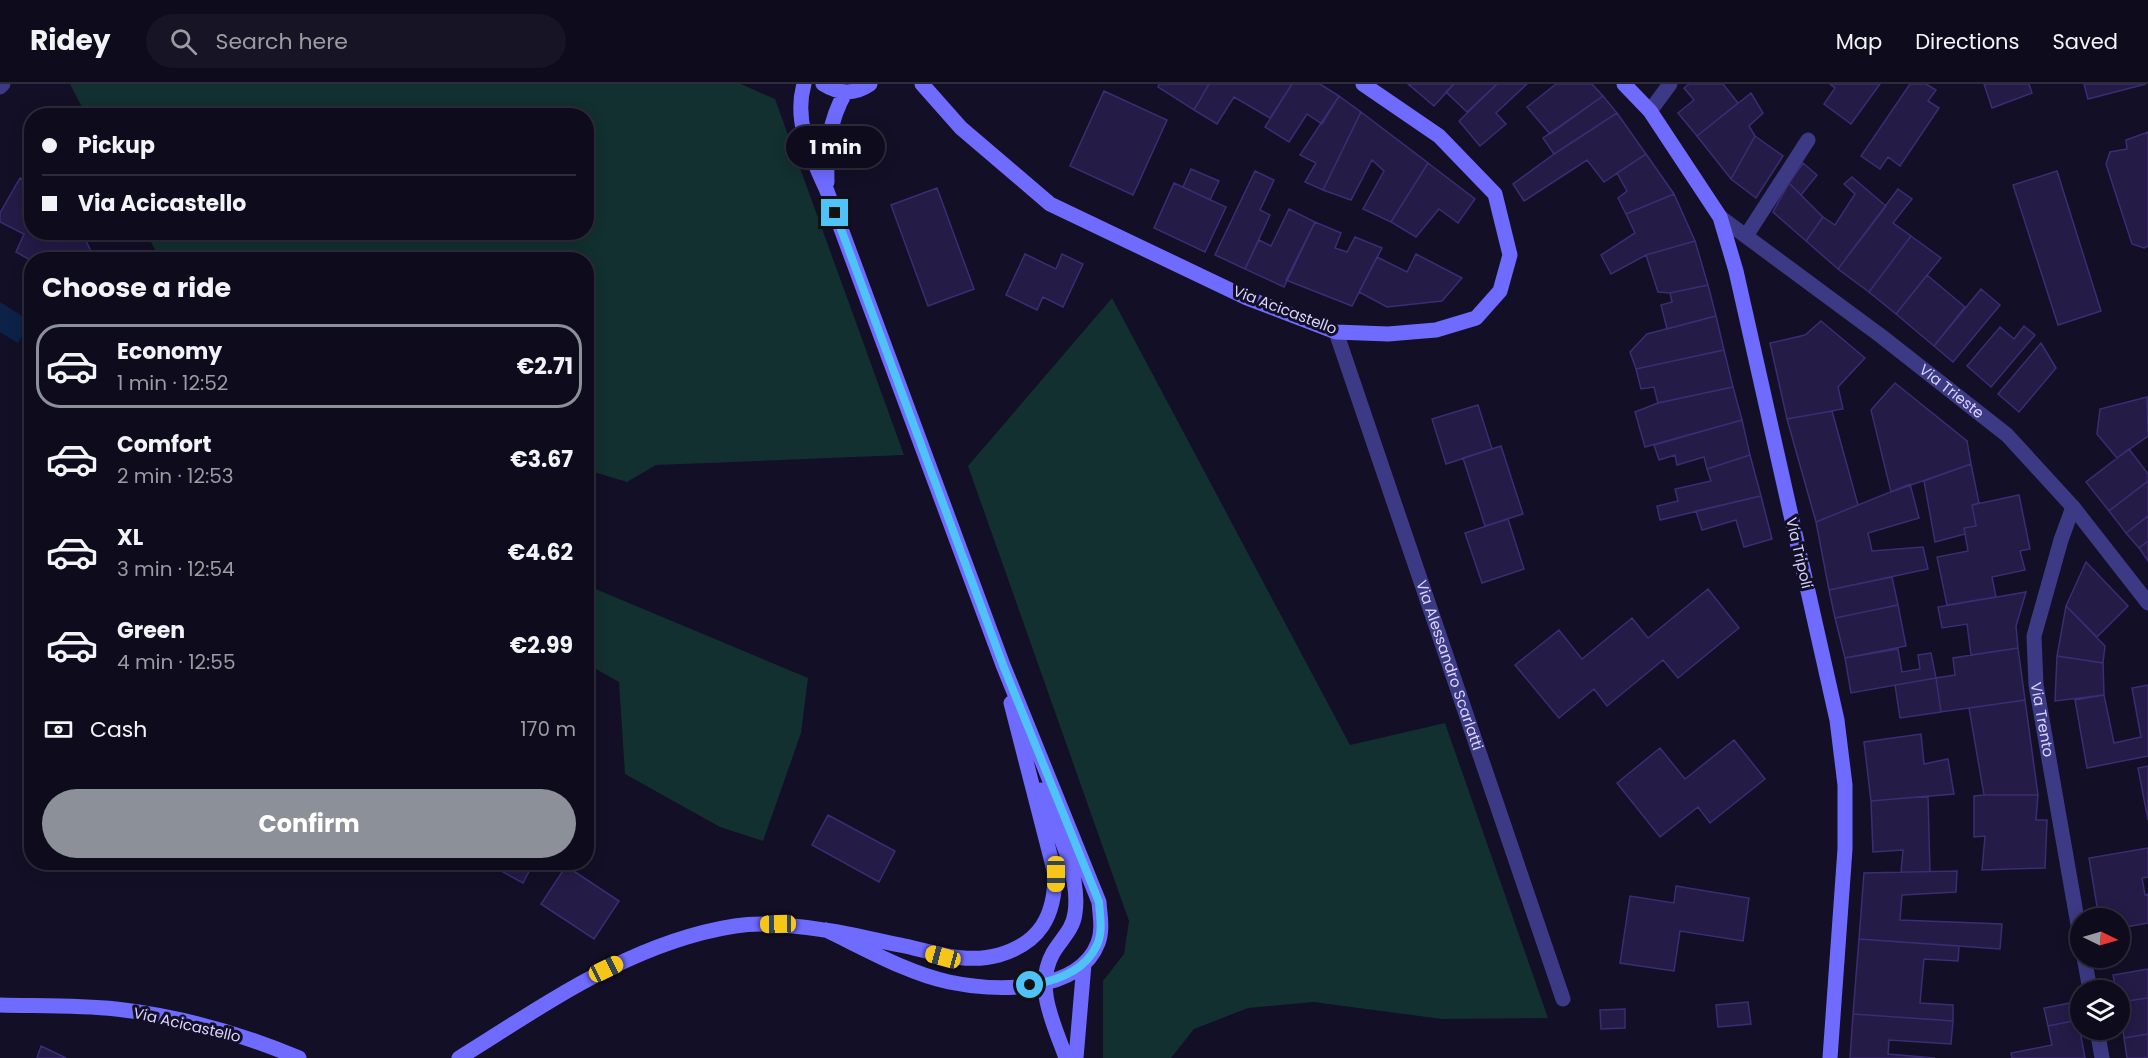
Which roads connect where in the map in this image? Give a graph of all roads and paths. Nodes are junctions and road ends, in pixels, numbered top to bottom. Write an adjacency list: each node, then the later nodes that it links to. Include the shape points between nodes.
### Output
1 (804, 84): 11 (main road, via 804,139)
2 (823, 84): 8 (main road)
3 (870, 84): 8 (main road)
4 (922, 84): 14 (main road, Via Acicastello, via 961,128 1050,204 1247,298)
5 (1363, 84): 14 (main road, Via Acicastello, via 1439,136 1495,194 1510,255 1500,291 1476,318 1436,330 1388,334)
6 (1624, 84): 9 (main road, Via Tripoli)
7 (1670, 84): 9 (street)
8 (846, 93): 11 (main road, via 837,107 830,134)
9 (1650, 111): 12 (main road, Via Tripoli)
10 (1808, 140): 13 (street)
11 (827, 191): 17 (main road)
12 (1720, 217): 13 (street, Via Trieste); 30 (main road, Via Tripoli, via 1736,271 1840,742 1845,849)
13 (1746, 236): 15 (street, Via Trieste, via 2007,435)
14 (1336, 332): 23 (street, Via Alessandro Scarlatti)
15 (2073, 507): 16 (street, Via Trieste); 19 (street, Via Trento, via 2034,636 2036,685)
16 (2148, 603)
17 (1003, 665): 18 (main road); 21 (main road, via 1099,902 1098,944)
18 (1017, 732): 20 (main road, via 1056,874 1050,915 1037,935 1019,948 997,956 943,957); 22 (main road, via 1065,848 1074,885 1075,913 1068,933 1045,970)
19 (2075, 908)
20 (826, 930): 22 (main road, via 947,981 994,987); 27 (main road, via 778,924 737,925 639,953 590,977)
21 (1084, 964): 22 (main road); 29 (main road)
22 (1045, 983): 28 (main road, via 1045,995)
23 (1563, 999)
24 (0, 1005): 26 (main road, Via Acicastello, via 116,1009 184,1022)
25 (2099, 1040): 31 (street)
26 (299, 1058)
27 (459, 1058)
28 (1066, 1058)
29 (1076, 1058)
30 (1830, 1058)
31 (2102, 1058)

